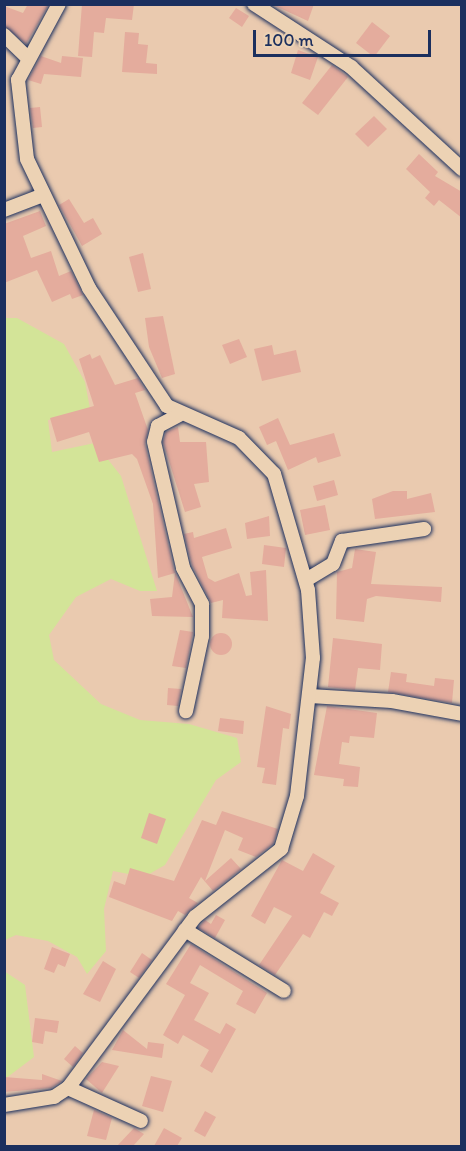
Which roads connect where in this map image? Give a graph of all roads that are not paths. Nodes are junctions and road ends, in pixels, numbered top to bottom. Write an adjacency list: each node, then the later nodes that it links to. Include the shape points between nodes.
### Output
1 (59, 4): 4 (street)
2 (254, 4): 5 (street, via 351,67)
3 (4, 35): 4 (street)
4 (27, 57): 6 (street, via 18,80 17,109 27,159)
5 (462, 169)
6 (43, 195): 7 (street); 8 (street, via 89,288 167,406)
7 (4, 210)
8 (179, 415): 10 (street, via 239,438 263,459 281,491); 12 (street, via 158,426 154,442 183,568 198,590 204,614)
9 (424, 529): 10 (street, via 342,541 333,564)
10 (306, 580): 11 (street, via 313,631)
11 (310, 696): 13 (street, via 392,701); 14 (street, via 286,842)
12 (186, 711)
13 (462, 714)
14 (185, 930): 15 (street); 16 (street)
15 (284, 991)
16 (68, 1088): 17 (street, via 54,1097); 18 (street)
17 (4, 1105)
18 (141, 1121)

